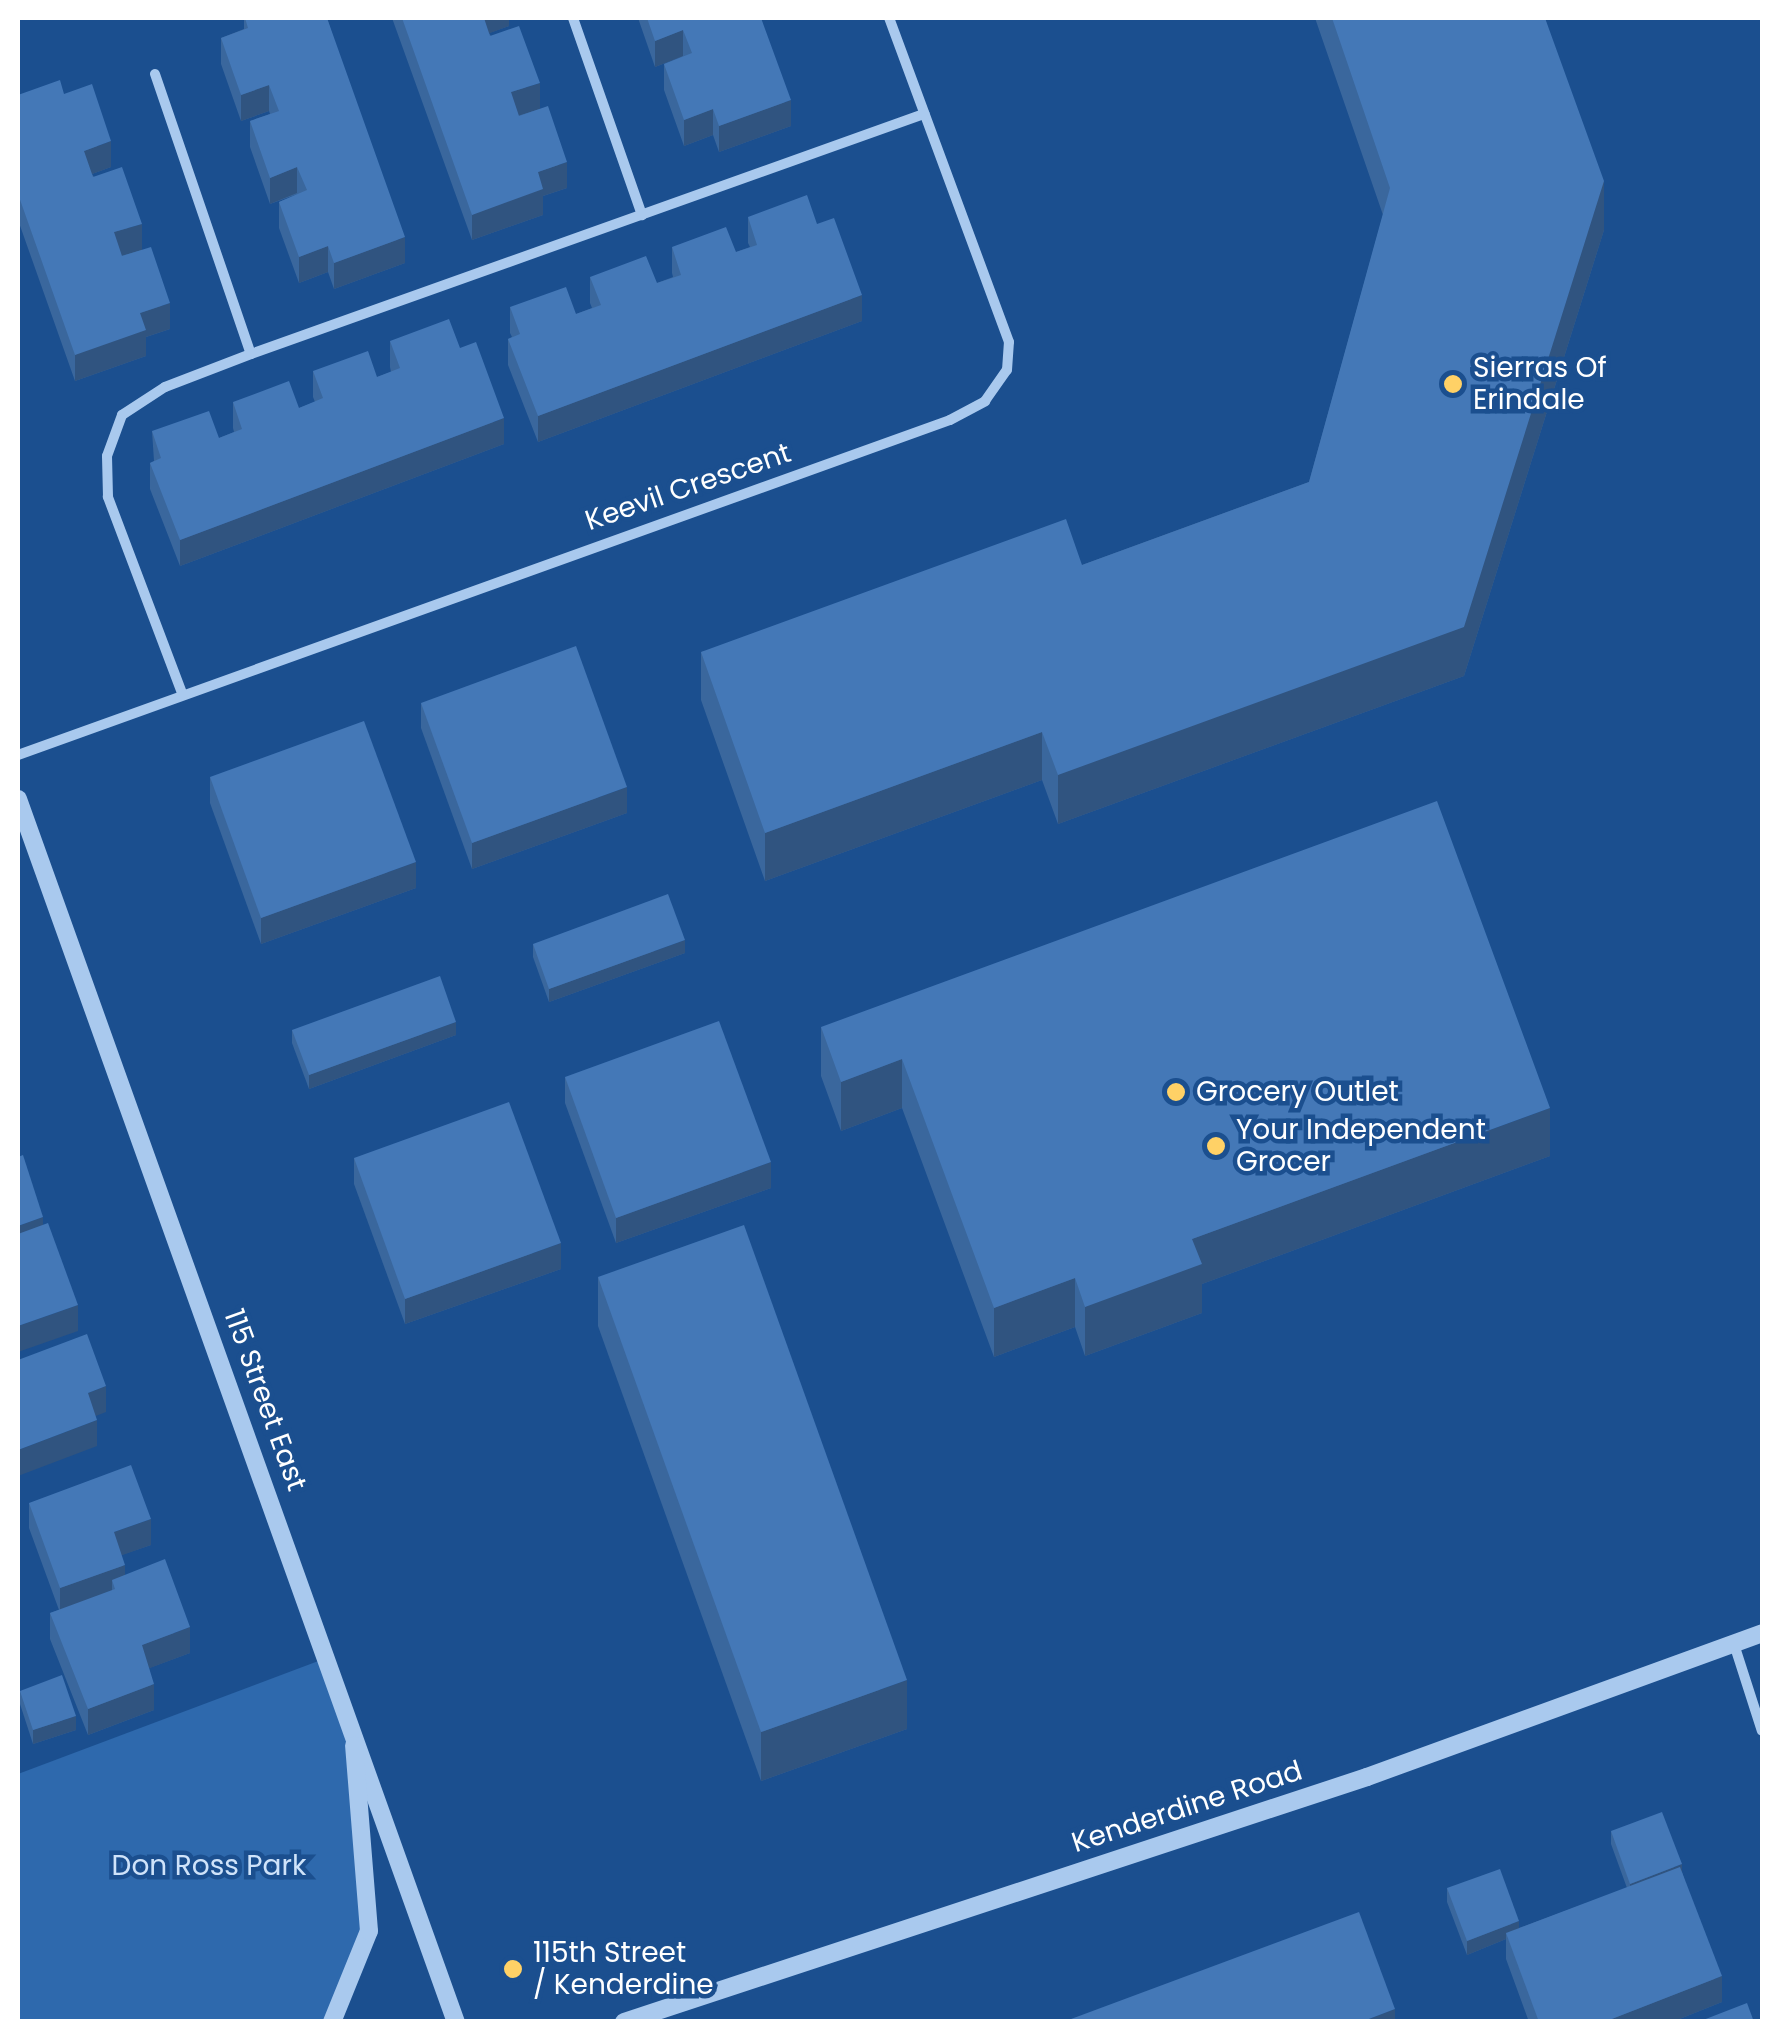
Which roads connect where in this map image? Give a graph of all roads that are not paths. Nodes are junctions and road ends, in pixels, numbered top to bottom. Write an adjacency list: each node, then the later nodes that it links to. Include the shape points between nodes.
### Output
1 (573, 18): 5 (street)
2 (889, 18): 4 (street, Keevil Crescent)
3 (154, 74): 6 (street)
4 (924, 114): 5 (street); 7 (street, Keevil Crescent, via 1009,342 1007,370 985,401 950,420)
5 (642, 215): 6 (street)
6 (251, 354): 7 (street, via 166,387 122,414 108,456 108,497)
7 (182, 693): 8 (street, Keevil Crescent)
8 (18, 755)
9 (18, 800): 12 (street, 115 Street East)
10 (1762, 1633): 11 (street, Kenderdine Road)
11 (1734, 1644): 13 (street); 16 (street, Kenderdine Road, via 1367,1777)
12 (351, 1716): 14 (street, via 369,1931); 15 (street, 115 Street East)
13 (1762, 1731)
14 (332, 2022)
15 (456, 2022)
16 (624, 2022)

